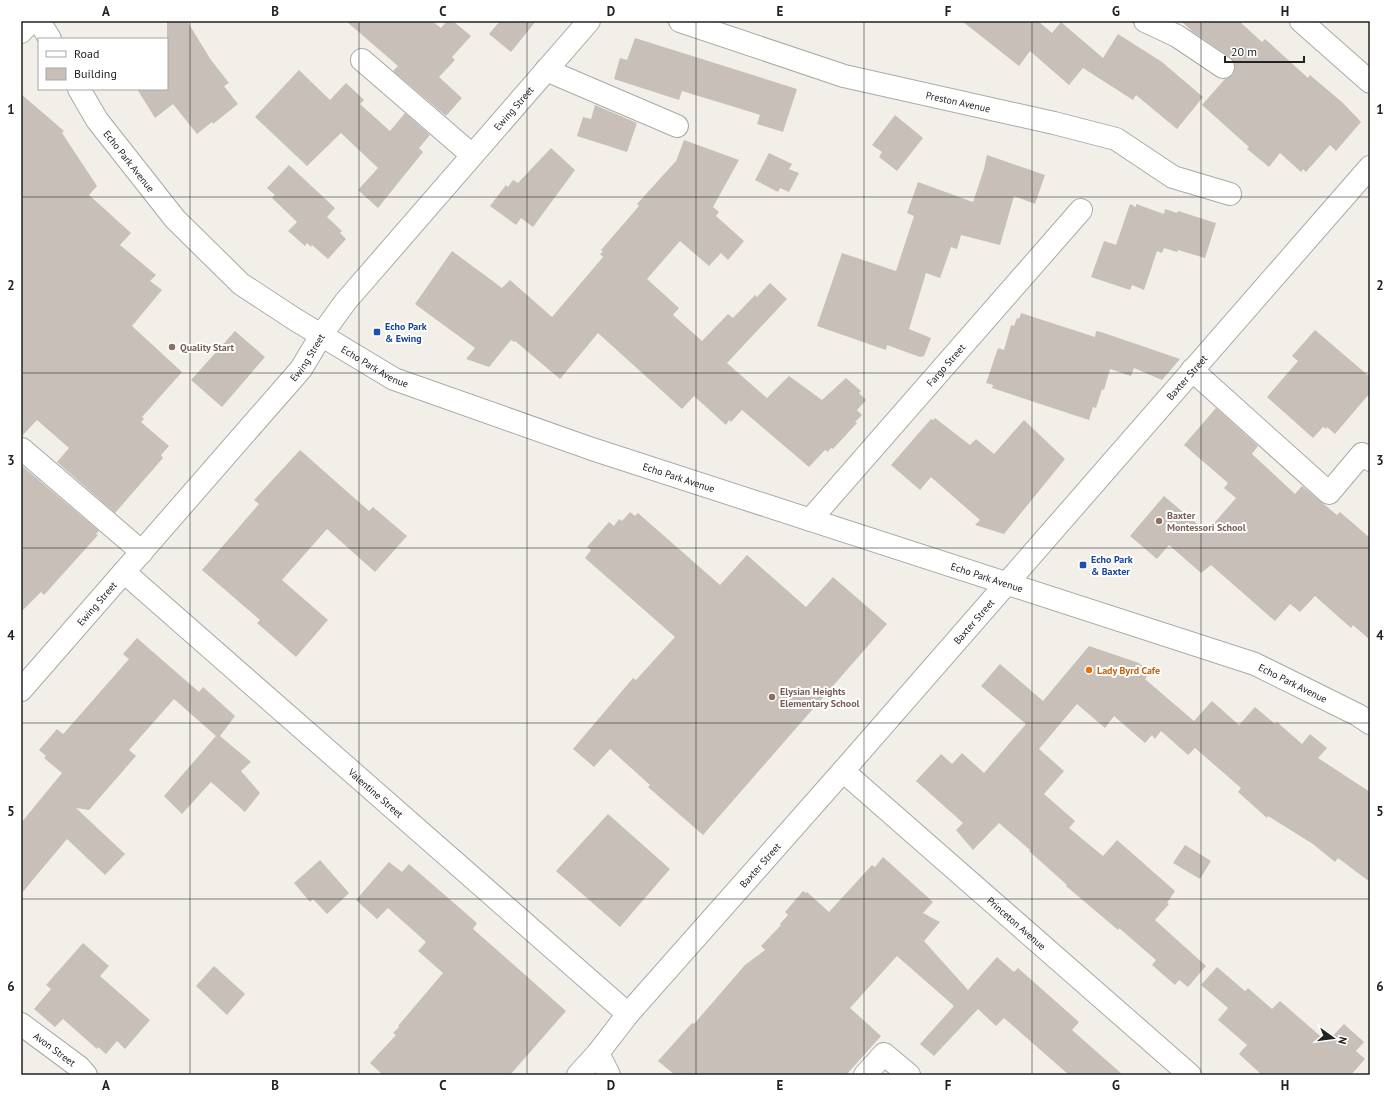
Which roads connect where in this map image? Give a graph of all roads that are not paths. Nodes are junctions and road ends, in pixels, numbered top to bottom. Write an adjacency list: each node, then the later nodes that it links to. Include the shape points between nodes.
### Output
1 (31, 21): 7 (street)
2 (39, 21): 8 (street)
3 (589, 21): 11 (street, Ewing Street)
4 (680, 21): 17 (street, Preston Avenue, via 844,76 1116,138 1173,177)
5 (1145, 21): 10 (street, via 1177,36)
6 (1301, 21): 12 (street)
7 (21, 32)
8 (49, 38)
9 (362, 60): 15 (street)
10 (1223, 66)
11 (546, 70): 14 (street); 15 (street, Ewing Street)
12 (1370, 82)
13 (80, 90): 19 (street, Echo Park Avenue, via 97,120 175,219 241,284)
14 (677, 126)
15 (472, 155): 19 (street, Ewing Street, via 346,301)
16 (1370, 167): 20 (street, Baxter Street)
17 (1230, 194)
18 (1082, 210): 23 (street, Fargo Street)
19 (322, 334): 23 (street, Echo Park Avenue, via 394,379 592,450); 24 (street, Ewing Street, via 301,369)
20 (1192, 370): 22 (street, via 1329,493 1362,454); 26 (street, Baxter Street)
21 (22, 449): 24 (street)
22 (1370, 460)
23 (810, 520): 26 (street, Echo Park Avenue)
24 (142, 552): 25 (street, Ewing Street)
25 (124, 572): 27 (street, Ewing Street); 30 (street, Valentine Street)
26 (1006, 585): 28 (street, Echo Park Avenue, via 1255,664); 29 (street, Baxter Street)
27 (25, 676)
28 (1370, 723)
29 (843, 770): 30 (street, Baxter Street); 38 (street, Princeton Avenue)
30 (628, 1014): 32 (street, Baxter Street)
31 (21, 1024): 33 (street, Avon Street)
32 (598, 1053): 34 (street, Baxter Street); 35 (street)
33 (86, 1075)
34 (578, 1075)
35 (609, 1075)
36 (866, 1075): 37 (street, via 884,1054)
37 (908, 1075)
38 (1190, 1075)

